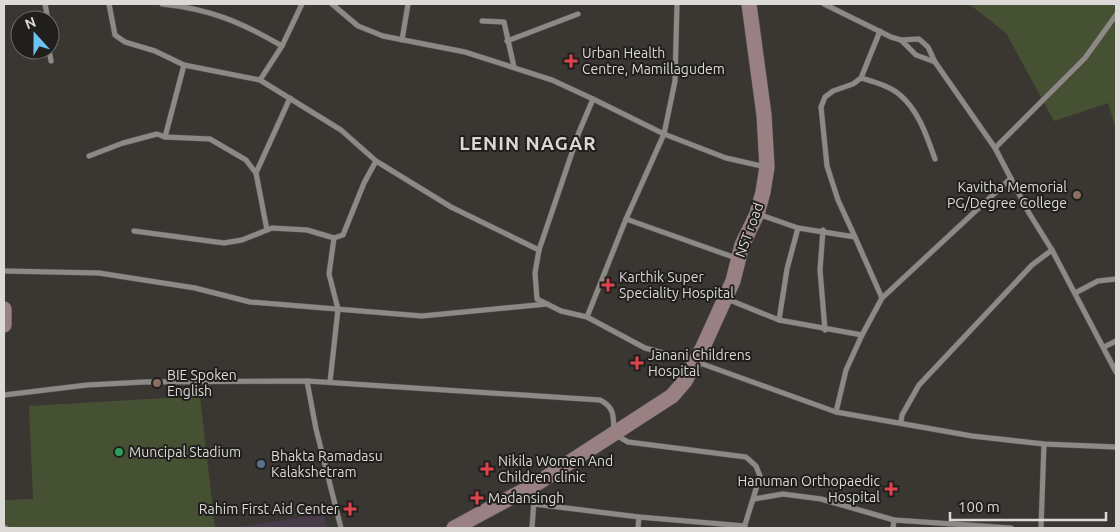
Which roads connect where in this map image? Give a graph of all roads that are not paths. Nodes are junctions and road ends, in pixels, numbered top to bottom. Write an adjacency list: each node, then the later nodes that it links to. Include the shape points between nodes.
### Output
1 (109, 4): 19 (street, via 115,35)
2 (162, 4): 9 (street)
3 (302, 4): 17 (street)
4 (332, 4): 14 (street, via 358,26)
5 (408, 4): 14 (street)
6 (677, 4): 25 (street, via 675,81)
7 (749, 4): 31 (street, NST road, via 764,115)
8 (824, 4): 13 (street)
9 (186, 5): 17 (street, via 236,20)
10 (578, 14): 15 (street)
11 (1116, 15): 27 (street, via 1085,58)
12 (482, 22): 15 (street, via 504,22)
13 (880, 31): 16 (street); 21 (street)
14 (402, 40): 20 (street, via 465,52)
15 (507, 40): 20 (street)
16 (901, 40): 18 (street, via 916,55); 18 (street, via 919,39)
17 (282, 46): 22 (street)
18 (935, 62): 27 (street)
19 (184, 65): 22 (street); 26 (street)
20 (514, 67): 24 (street)
21 (861, 78): 29 (street, via 900,94 925,133); 40 (street, via 833,91 825,97 822,107 827,166)
22 (260, 80): 23 (street)
23 (290, 98): 30 (street, via 341,130); 32 (street)
24 (593, 99): 25 (street); 42 (street)
25 (664, 134): 31 (street, via 726,158); 35 (street)
26 (165, 138): 28 (street, via 157,134); 32 (street, via 210,139 246,160)
27 (995, 148): 33 (street)
28 (89, 156)
29 (935, 159)
30 (376, 161): 41 (street, via 343,235); 42 (street, via 451,208)
31 (767, 168): 34 (street, NST road)
32 (256, 173): 37 (street)
33 (1010, 179): 43 (street); 49 (street)
34 (758, 214): 36 (street); 44 (street, NST road)
35 (626, 219): 44 (street); 53 (street)
36 (798, 228): 38 (street); 54 (street)
37 (267, 230): 39 (street, via 224,244); 41 (street, via 307,230)
38 (823, 230): 40 (street); 56 (street, via 820,270)
39 (134, 231)
40 (855, 237): 49 (street)
41 (334, 238): 52 (street, via 329,274)
42 (539, 250): 50 (street, via 535,273 537,299)
43 (1052, 250): 47 (street); 66 (street, via 1032,265 919,385)
44 (738, 259): 48 (street, NST road)
45 (4, 271): 52 (street, via 99,273 195,288 250,302)
46 (1116, 279): 47 (street, via 1098,281)
47 (1075, 293): 59 (street)
48 (724, 298): 54 (street); 60 (street, NST road)
49 (882, 298): 57 (street)
50 (548, 304): 52 (street, via 422,316); 53 (street, via 561,311)
51 (4, 309): 55 (street)
52 (338, 309): 63 (street)
53 (587, 317): 60 (street, via 645,348)
54 (779, 320): 56 (street)
55 (4, 325)
56 (825, 330): 57 (street)
57 (862, 335): 65 (street, via 846,370)
58 (1116, 341): 59 (street)
59 (1104, 346): 61 (street)
60 (696, 362): 65 (street); 67 (street, NST road, via 672,396)
61 (1116, 372)
62 (307, 380): 63 (street); 64 (street, via 144,382); 76 (street)
63 (330, 382): 67 (street, via 600,400 613,411)
64 (4, 395)
65 (836, 412): 66 (street)
66 (901, 422): 68 (street, via 972,436)
67 (614, 434): 70 (street, NST road); 71 (street, via 628,442 647,446 746,457 756,466 760,476)
68 (1044, 444): 69 (street); 82 (street)
69 (1116, 447)
70 (536, 484): 72 (street); 77 (street, NST road)
71 (754, 499): 74 (street, via 783,494 820,499); 75 (street)
72 (534, 504): 73 (street); 78 (street)
73 (639, 517): 75 (street); 79 (street)
74 (894, 520): 80 (street); 81 (street)
75 (744, 527)
76 (341, 528)
77 (454, 528)
78 (532, 528)
79 (638, 528)
80 (892, 528)
81 (1011, 528)
82 (1041, 528)

